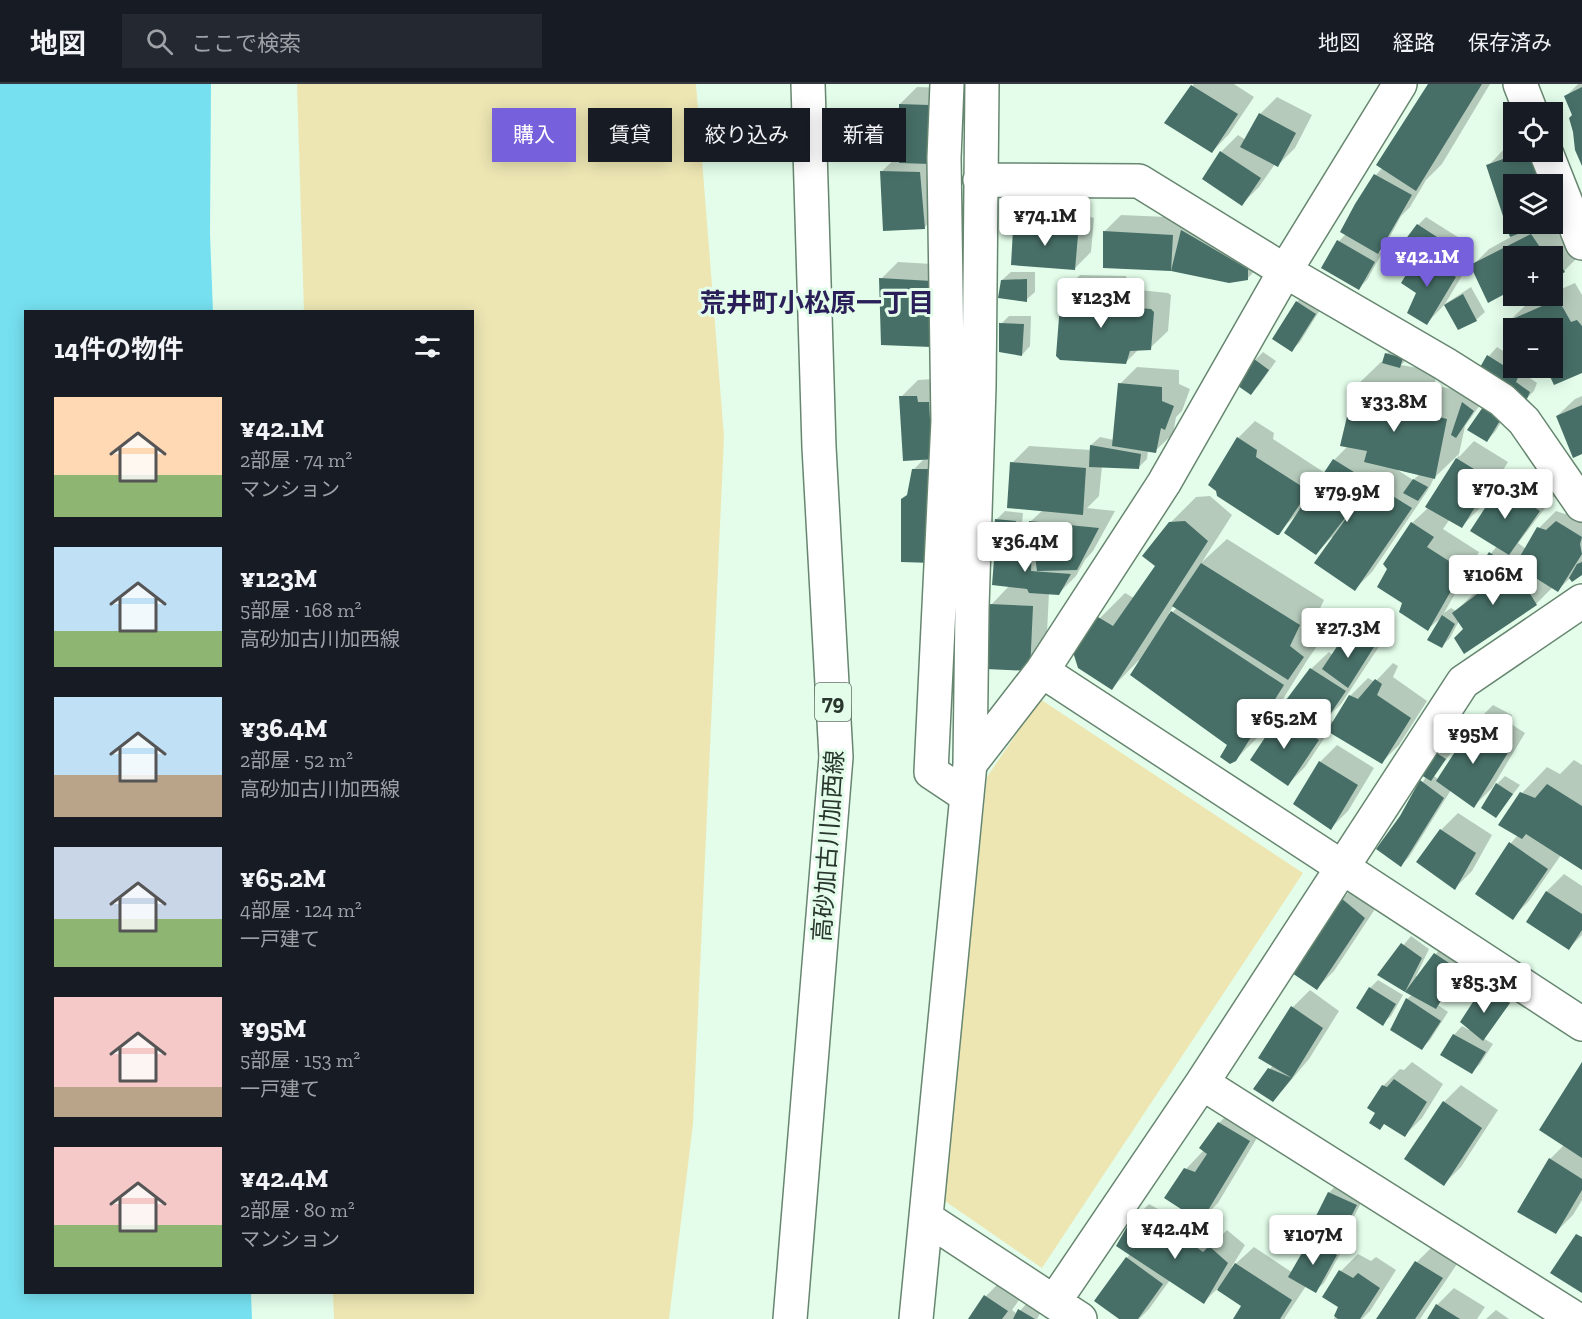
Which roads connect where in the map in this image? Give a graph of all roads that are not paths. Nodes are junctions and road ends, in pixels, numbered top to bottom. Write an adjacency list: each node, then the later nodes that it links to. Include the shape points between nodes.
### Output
1 (808, 84): 21 (street, 高砂加古川加西線 / 79, via 819,447 836,757)
2 (947, 84): 15 (street, via 944,158 948,421 931,772)
3 (982, 84): 8 (street)
4 (1400, 84): 10 (street)
5 (1520, 84): 6 (street)
6 (1527, 102)
7 (1550, 162): 9 (street)
8 (980, 180): 10 (street, via 1139,182); 14 (street)
9 (1582, 243)
10 (1285, 271): 11 (street, via 1502,400 1524,421); 13 (street, via 1164,483)
11 (1582, 505)
12 (1582, 601): 16 (street, via 1462,682)
13 (1042, 671): 14 (street); 16 (street)
14 (970, 764): 15 (street)
15 (967, 796): 19 (street)
16 (1341, 867): 17 (street); 18 (street)
17 (1582, 1024)
18 (1202, 1083): 20 (street); 23 (street)
19 (926, 1218): 20 (street); 22 (street)
20 (1067, 1311)
21 (790, 1319)
22 (916, 1319)
23 (1576, 1319)

